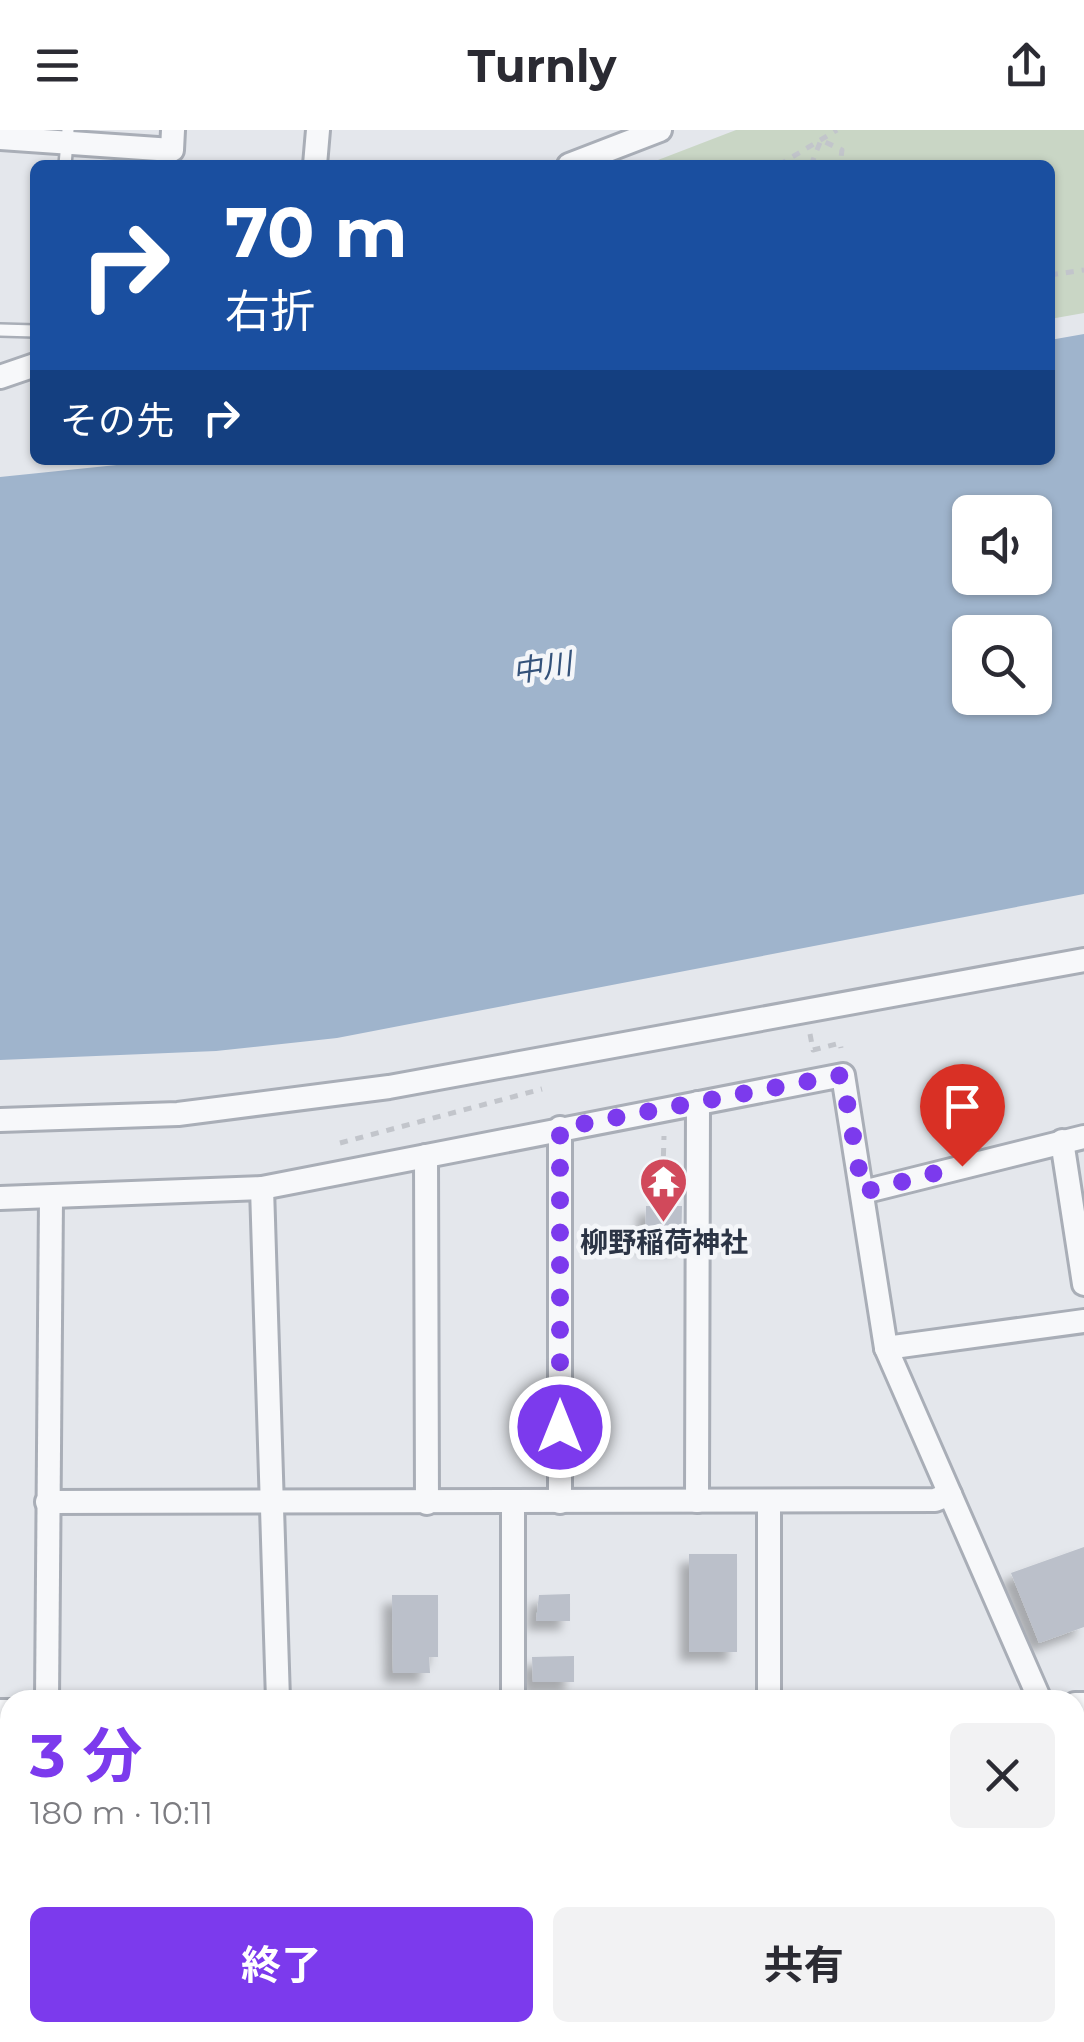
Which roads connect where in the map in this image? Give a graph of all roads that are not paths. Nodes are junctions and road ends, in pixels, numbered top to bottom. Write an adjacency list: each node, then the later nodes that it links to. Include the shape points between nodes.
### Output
1 (174, 130): 6 (street, via 172,150)
2 (318, 130): 7 (street)
3 (660, 130): 8 (street)
4 (0, 138): 5 (street)
5 (67, 146): 6 (street)
6 (136, 156)
7 (315, 160)
8 (582, 160)
9 (0, 330): 10 (lane)
10 (30, 331)
11 (30, 368): 12 (street)
12 (0, 377)
13 (1084, 960): 15 (street, via 279,1102 178,1114)
14 (698, 1103): 16 (street); 20 (street, via 842,1075); 27 (street)
15 (0, 1120)
16 (560, 1128): 18 (street); 29 (street)
17 (1073, 1139): 20 (street); 23 (street)
18 (426, 1156): 19 (street); 33 (street)
19 (262, 1188): 22 (street); 32 (street)
20 (863, 1192): 25 (street)
21 (0, 1198): 22 (street)
22 (51, 1198): 28 (street)
23 (1084, 1284)
24 (1084, 1320): 25 (street)
25 (886, 1348): 26 (street)
26 (950, 1494): 30 (street, via 935,1500); 38 (street)
27 (697, 1501): 29 (street); 30 (street)
28 (47, 1502): 32 (street); 34 (street)
29 (560, 1502): 31 (street)
30 (769, 1502): 37 (street)
31 (513, 1503): 33 (street); 36 (street)
32 (274, 1504): 33 (street); 35 (street)
33 (426, 1504)
34 (47, 1690)
35 (278, 1690)
36 (513, 1690)
37 (769, 1690)
38 (1036, 1690)

